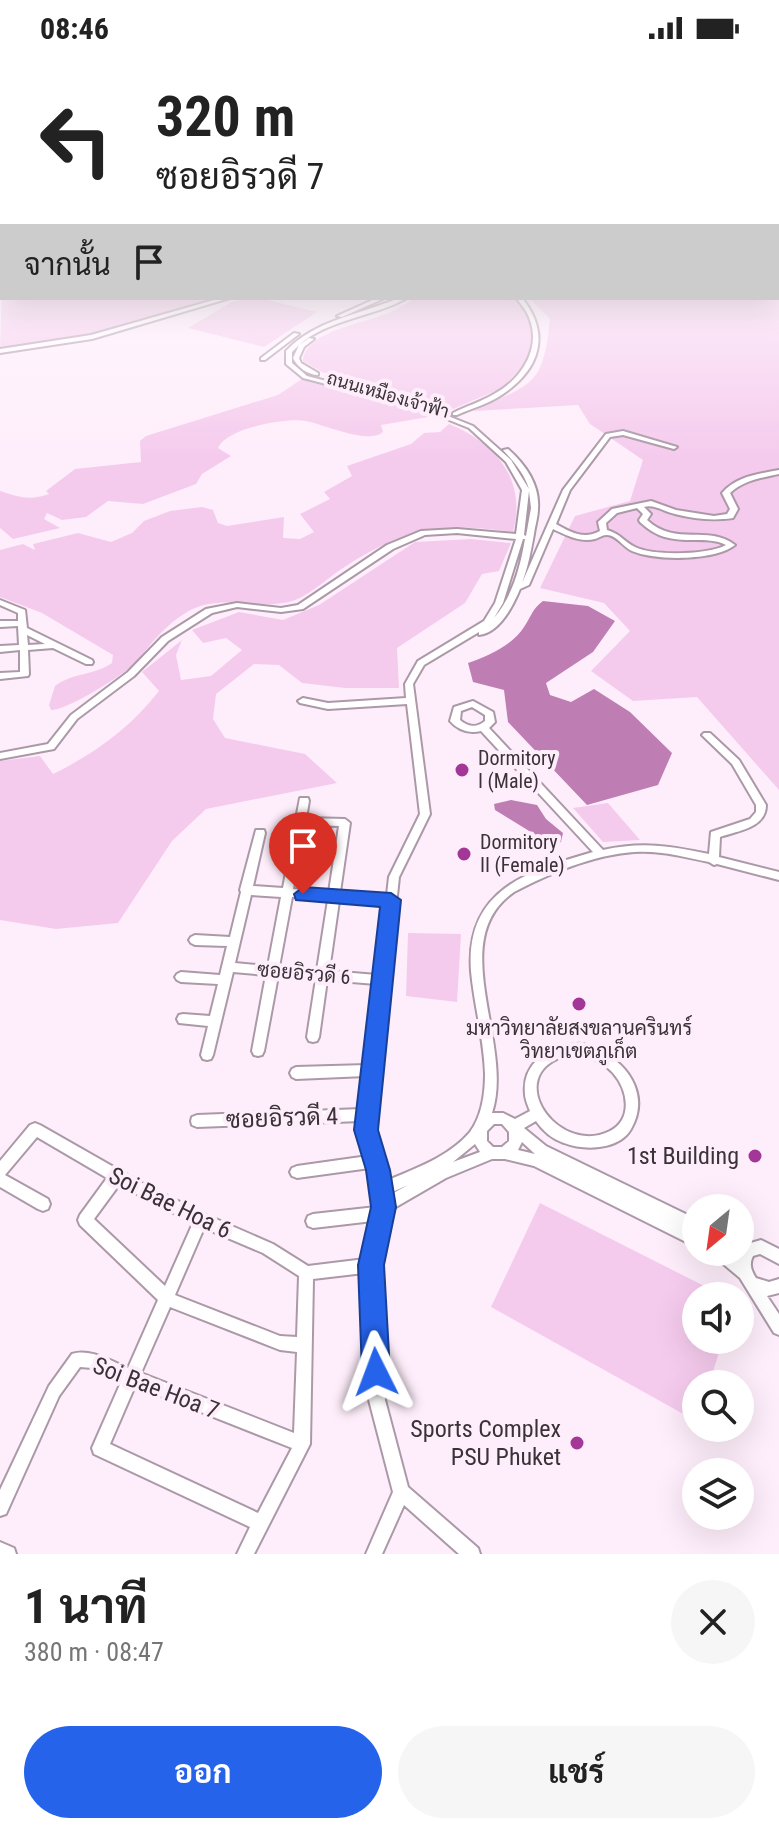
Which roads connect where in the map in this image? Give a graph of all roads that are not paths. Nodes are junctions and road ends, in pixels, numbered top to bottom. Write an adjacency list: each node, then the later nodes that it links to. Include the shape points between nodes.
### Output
1 (158, 318): 6 (street, via 92,337)
2 (333, 318): 7 (street, via 303,330)
3 (355, 318): 8 (street, ถนนเหมืองเจ้าฟ้า, via 318,329 288,349 289,366 305,377)
4 (368, 318): 8 (street, ถนนเหมืองเจ้าฟ้า, via 326,331 297,351 299,364)
5 (534, 318): 9 (street, via 538,331 528,366 501,393)
6 (0, 351)
7 (263, 359)
8 (328, 381): 9 (street, ถนนเหมืองเจ้าฟ้า); 15 (street, ถนนเหมืองเจ้าฟ้า, via 471,427 521,478 526,490)
9 (455, 414): 15 (street, ถนนเหมืองเจ้าฟ้า, via 495,439 529,478 535,508)
10 (674, 447): 13 (street, via 623,433 608,435 567,490)
11 (779, 472): 12 (street, via 729,488 726,493 734,509 730,516 674,512 651,503)
12 (640, 507): 14 (street, via 615,511 602,522); 14 (street, via 653,532 731,545 700,554 660,554 633,550 618,534)
13 (551, 525): 14 (street, via 576,537 594,538); 16 (street, via 533,572 525,585)
14 (604, 532)
15 (524, 538): 16 (street, ถนนเหมืองเจ้าฟ้า); 23 (street, ถนนเหมืองเจ้าฟ้า, via 487,623); 30 (street, via 424,533 390,547 300,607 237,605 209,611 165,639 131,674 74,717 51,747)
16 (516, 587): 23 (street, ถนนเหมืองเจ้าฟ้า, via 494,625)
17 (0, 602): 19 (street, via 19,610)
18 (0, 624): 19 (street)
19 (22, 626): 20 (street); 21 (street)
20 (52, 646): 21 (street); 24 (street)
21 (24, 647): 22 (street); 25 (street, via 25,674)
22 (0, 649)
23 (445, 649): 27 (street, ถนนเหมืองเจ้าฟ้า, via 413,672)
24 (89, 662)
25 (0, 676)
26 (303, 701): 27 (street, via 328,706)
27 (411, 701): 40 (street, ถนนเหมืองเจ้าฟ้า, via 425,814 394,877)
28 (483, 727): 34 (street)
29 (707, 735): 35 (street, via 736,762 761,805 754,822 715,835)
30 (0, 756)
31 (304, 801): 32 (street)
32 (301, 821): 38 (street); 39 (street, via 345,823)
33 (260, 833): 37 (street)
34 (599, 852): 35 (street, via 648,848); 59 (street, via 508,889 483,918 476,950 490,1076)
35 (714, 861): 36 (street)
36 (779, 876)
37 (245, 890): 38 (street); 42 (street)
38 (287, 893): 39 (street); 44 (street)
39 (334, 897): 40 (street); 45 (street)
40 (391, 900): 48 (street, ถนนเหมืองเจ้าฟ้า)
41 (195, 940): 42 (street)
42 (233, 942): 43 (street)
43 (228, 967): 44 (street, ซอยอิรวดี 6); 47 (street)
44 (273, 971): 45 (street, ซอยอิรวดี 6); 52 (street)
45 (323, 975): 48 (street, ซอยอิรวดี 6); 51 (street)
46 (181, 977): 47 (street)
47 (225, 980): 50 (street)
48 (381, 980): 54 (street, ถนนเหมืองเจ้าฟ้า)
49 (183, 1019): 50 (street)
50 (215, 1022): 53 (street)
51 (313, 1037)
52 (258, 1051)
53 (207, 1055)
54 (373, 1070): 55 (street); 57 (street, ถนนเหมืองเจ้าฟ้า)
55 (296, 1073)
56 (537, 1114): 56 (street, via 532,1077 544,1059 565,1049 605,1057 632,1088 630,1118 619,1132 602,1140 569,1138); 60 (street)
57 (368, 1115): 58 (street, ซอยอิรวดี 4); 62 (street, ถนนเหมืองเจ้าฟ้า, via 366,1130)
58 (197, 1121)
59 (481, 1127): 60 (street, via 499,1119); 61 (street, via 480,1141); 67 (street, via 464,1146)
60 (513, 1127): 61 (street, via 518,1139); 70 (street, via 541,1150)
61 (500, 1153): 69 (street, via 441,1173); 73 (street, via 536,1160)
62 (376, 1161): 64 (street); 67 (street, ถนนเหมืองเจ้าฟ้า)
63 (0, 1171): 65 (street, Soi Bae Hoa 6, via 35,1129)
64 (297, 1172)
65 (116, 1177): 71 (street, Soi Bae Hoa 6); 84 (street, via 85,1220)
66 (0, 1180): 68 (street)
67 (382, 1190): 69 (street, ถนนเหมืองเจ้าฟ้า)
68 (43, 1204)
69 (382, 1210): 72 (street); 77 (street, ถนนเหมืองเจ้าฟ้า)
70 (682, 1219)
71 (201, 1220): 79 (street, Soi Bae Hoa 6, via 287,1257); 84 (street)
72 (313, 1221)
73 (682, 1233)
74 (754, 1246): 75 (street)
75 (761, 1247): 76 (street); 80 (street, via 749,1250 743,1260)
76 (779, 1257)
77 (371, 1265): 79 (street); 89 (street, ถนนเหมืองเจ้าฟ้า, via 377,1400)
78 (735, 1266): 80 (street)
79 (306, 1273): 86 (street)
80 (752, 1282)
81 (754, 1283): 83 (street, via 769,1289)
82 (754, 1285): 85 (street)
83 (779, 1286)
84 (168, 1299): 86 (street, via 280,1343); 87 (street)
85 (779, 1328)
86 (303, 1345): 88 (street)
87 (131, 1379): 88 (street, Soi Bae Hoa 7); 90 (street, Soi Bae Hoa 7, via 77,1359 54,1391); 91 (street, via 100,1448)
88 (302, 1444): 91 (street)
89 (401, 1492): 95 (street); 96 (street)
90 (0, 1508)
91 (261, 1523): 94 (street)
92 (0, 1550): 93 (street)
93 (8, 1554)
94 (245, 1554)
95 (374, 1554)
96 (472, 1554)

